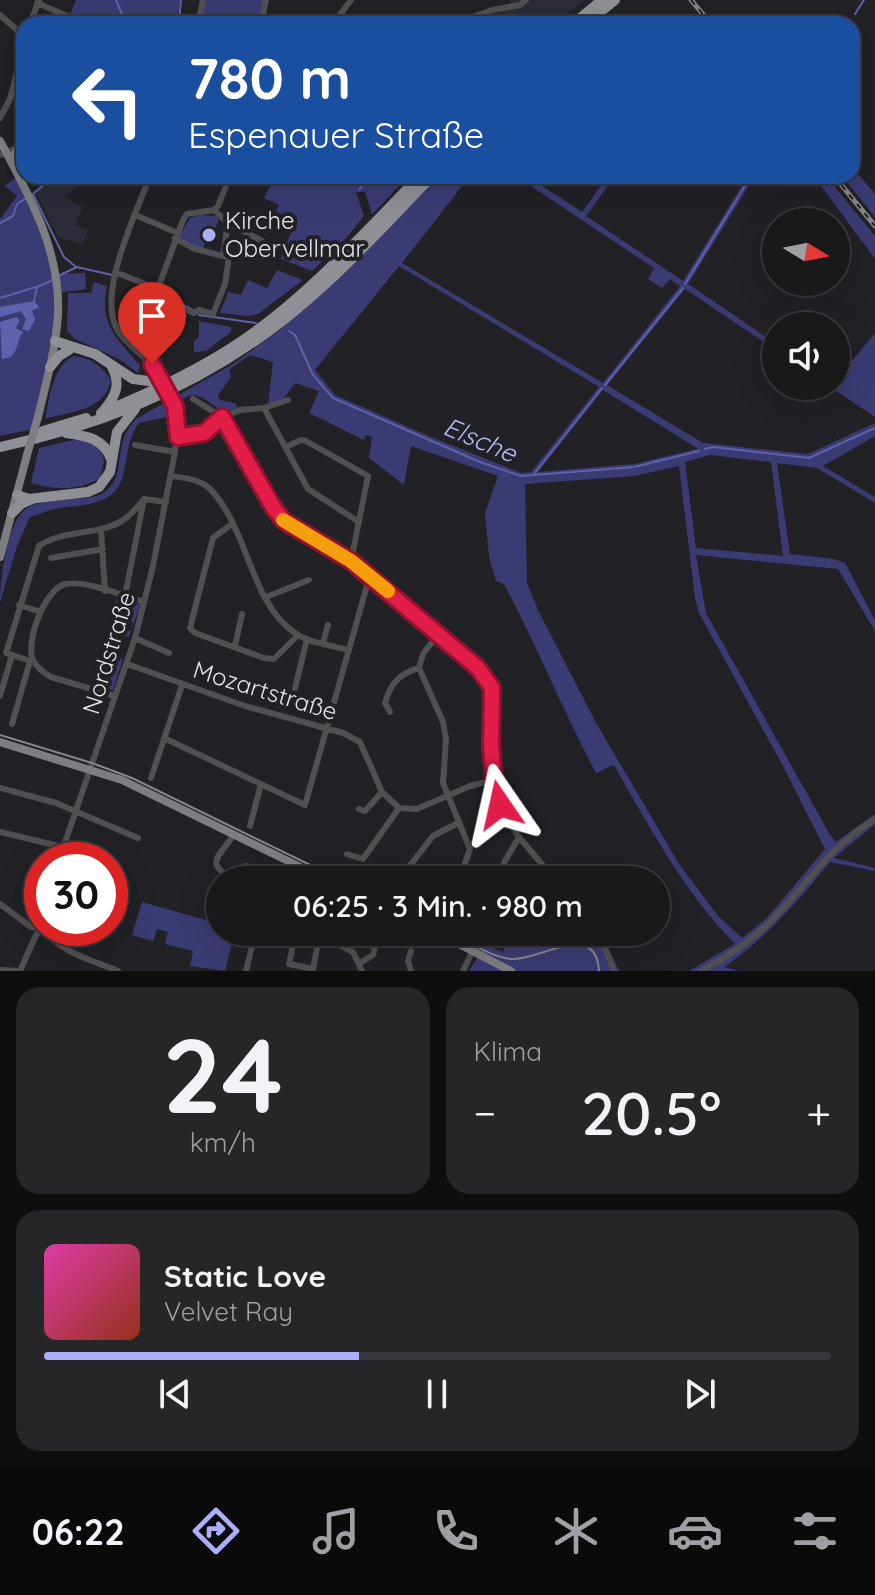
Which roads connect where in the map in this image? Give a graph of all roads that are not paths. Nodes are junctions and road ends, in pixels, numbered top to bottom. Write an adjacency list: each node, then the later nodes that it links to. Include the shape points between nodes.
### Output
1 (526, 0): 5 (street, via 520,5)
2 (602, 0): 9 (highway)
3 (615, 0): 10 (highway)
4 (38, 2): 7 (street)
5 (505, 3): 8 (street)
6 (0, 15): 11 (street)
7 (69, 16)
8 (473, 16)
9 (583, 16)
10 (595, 16)
11 (16, 29)
12 (16, 76): 13 (street)
13 (0, 118)
14 (0, 141): 15 (main road)
15 (3, 153): 17 (main road)
16 (16, 153): 17 (main road)
17 (13, 164): 18 (main road)
18 (16, 170)
19 (23, 184): 32 (main road, via 47,239 55,275)
20 (147, 184): 25 (street)
21 (227, 184): 24 (street)
22 (412, 184): 36 (highway, via 355,245 272,318)
23 (424, 184): 39 (highway, via 281,321 216,365)
24 (214, 210): 26 (street); 27 (street, via 187,214)
25 (135, 215): 27 (street); 30 (street)
26 (228, 223): 28 (street); 29 (street)
27 (176, 235): 29 (street, via 195,249); 31 (street)
28 (262, 241)
29 (223, 256): 31 (street, via 229,257 227,272 213,314 159,300)
30 (114, 275): 31 (street); 44 (street, Nordstraße, bridge, via 110,314 117,330 158,373 175,406)
31 (157, 292)
32 (54, 343): 33 (highway); 35 (main road)
33 (74, 350): 34 (highway); 35 (highway)
34 (108, 362): 36 (highway, via 137,380); 41 (highway, via 117,387)
35 (50, 367): 52 (main road, bridge)
36 (170, 383): 41 (highway)
37 (193, 399): 42 (street)
38 (288, 400): 40 (street)
39 (136, 407): 43 (highway); 50 (highway, via 117,432)
40 (264, 408): 42 (street); 48 (street)
41 (102, 412): 45 (highway)
42 (222, 417): 44 (street, via 204,433); 63 (street, via 284,521)
43 (64, 432): 47 (highway); 50 (highway, via 99,441)
44 (178, 437): 49 (street, Nordstraße)
45 (0, 440)
46 (135, 445): 49 (street)
47 (0, 447)
48 (286, 447): 57 (street, via 308,489); 57 (street, via 306,441 368,476)
49 (175, 452): 51 (street, Nordstraße)
50 (111, 464): 53 (highway, via 107,479 96,489)
51 (171, 476): 55 (street, Nordstraße); 58 (street, via 196,480 210,489)
52 (17, 492): 53 (highway, via 29,499); 56 (main road)
53 (41, 497): 56 (highway)
54 (144, 499): 55 (street); 59 (street, via 126,519); 67 (street)
55 (166, 502): 69 (street, Nordstraße)
56 (12, 513): 61 (main road)
57 (359, 522): 63 (street)
58 (232, 524): 68 (street); 79 (street, via 213,538 190,628)
59 (101, 530): 60 (street); 70 (street, via 52,538 39,546)
60 (103, 549): 62 (street); 66 (street)
61 (0, 557)
62 (51, 558)
63 (351, 561): 64 (street)
64 (370, 575): 74 (street); 80 (street)
65 (309, 580): 68 (street)
66 (105, 591): 67 (street); 71 (street, via 76,583 61,585)
67 (125, 596): 69 (street)
68 (266, 597): 75 (street)
69 (144, 602): 76 (street, Nordstraße)
70 (19, 605): 71 (street); 82 (street, via 6,653)
71 (41, 612): 83 (street)
72 (242, 614): 79 (street)
73 (328, 625): 78 (street)
74 (439, 633): 85 (street); 99 (street, via 492,688)
75 (298, 635): 77 (street); 79 (street, via 274,659)
76 (135, 638): 81 (street); 84 (street, Nordstraße)
77 (307, 639): 78 (street); 87 (street)
78 (323, 643): 80 (street)
79 (235, 646)
80 (348, 650): 93 (street)
81 (169, 653)
82 (12, 655): 83 (street); 88 (street)
83 (32, 660): 89 (street); 90 (street, via 51,677)
84 (127, 664): 86 (street, Mozartstraße); 90 (street, Nordstraße)
85 (419, 668): 91 (street, via 403,673 389,690 385,703); 104 (street, via 443,722)
86 (182, 685): 93 (street, Mozartstraße); 94 (street)
87 (295, 688)
88 (1, 692): 89 (street)
89 (21, 694): 92 (street)
90 (115, 696): 97 (street, Nordstraße)
91 (390, 712)
92 (12, 724)
93 (326, 728): 101 (street, via 305,805); 103 (street, Mozartstraße, via 360,742)
94 (164, 738): 98 (street); 101 (street)
95 (0, 742): 96 (main road)
96 (78, 765): 97 (main road); 100 (street)
97 (91, 769): 100 (street, Nordstraße); 112 (main road)
98 (151, 778)
99 (494, 780): 104 (street); 113 (street, via 503,812)
100 (85, 784): 107 (street, Nordstraße)
101 (261, 784): 110 (street)
102 (0, 788): 107 (street)
103 (382, 792): 105 (street, Mozartstraße); 106 (street, via 365,811)
104 (447, 796): 105 (street, via 417,809); 109 (street)
105 (399, 808): 117 (street, via 363,859)
106 (359, 809)
107 (75, 811): 114 (street); 116 (street, Nordstraße)
108 (875, 819): 147 (street, via 835,849 766,926)
109 (458, 823): 120 (street, via 433,836); 121 (street, via 470,849)
110 (250, 826)
111 (0, 832): 115 (street)
112 (234, 834): 118 (street, via 222,846); 119 (main road)
113 (519, 837): 122 (street); 123 (street)
114 (138, 838)
115 (42, 842)
116 (65, 842)
117 (347, 854)
118 (216, 866)
119 (299, 866)
120 (410, 866)
121 (464, 866)
122 (503, 866)
123 (543, 866)
124 (0, 904): 125 (street)
125 (24, 922)
126 (31, 946): 140 (street)
127 (60, 946): 141 (street)
128 (252, 946): 142 (street)
129 (293, 946): 130 (street, via 289,964 313,969)
130 (317, 946)
131 (334, 946): 138 (street, via 353,952)
132 (375, 946): 138 (street)
133 (464, 946): 137 (main road)
134 (476, 946): 137 (street)
135 (603, 946): 146 (street)
136 (411, 951): 143 (street)
137 (474, 951): 144 (street); 145 (main road)
138 (361, 967)
139 (0, 970): 140 (street)
140 (20, 971)
141 (118, 971)
142 (246, 971)
143 (411, 971)
144 (463, 971)
145 (511, 971)
146 (614, 971)
147 (701, 971)

